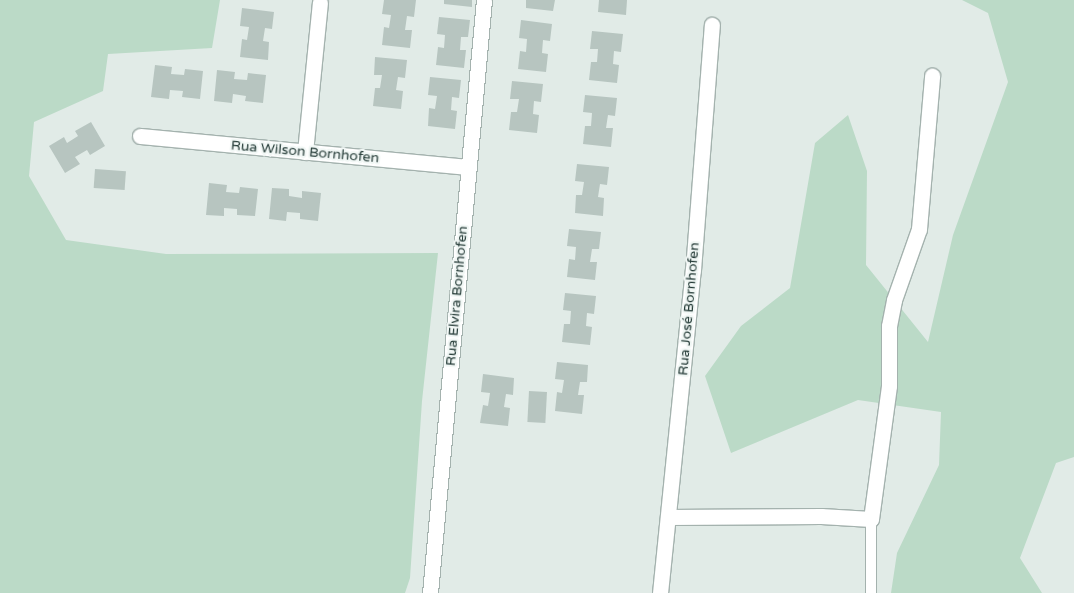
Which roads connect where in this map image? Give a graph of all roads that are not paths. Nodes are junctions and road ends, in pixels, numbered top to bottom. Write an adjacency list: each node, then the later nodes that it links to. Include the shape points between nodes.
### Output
1 (484, 0): 7 (street, Rua Elvira Bornhofen)
2 (320, 3): 6 (street)
3 (712, 25): 8 (street, Rua José Bornhofen)
4 (932, 76): 9 (street, via 918,228 894,300 889,326 889,386)
5 (140, 136): 6 (street, Rua Wilson Bornhofen)
6 (305, 152): 7 (street, Rua Wilson Bornhofen)
7 (469, 167): 10 (street, Rua Elvira Bornhofen)
8 (668, 518): 9 (street, via 821,516); 11 (street, Rua José Bornhofen)
9 (872, 519): 12 (lane)
10 (430, 593)
11 (660, 593)
12 (872, 593)

